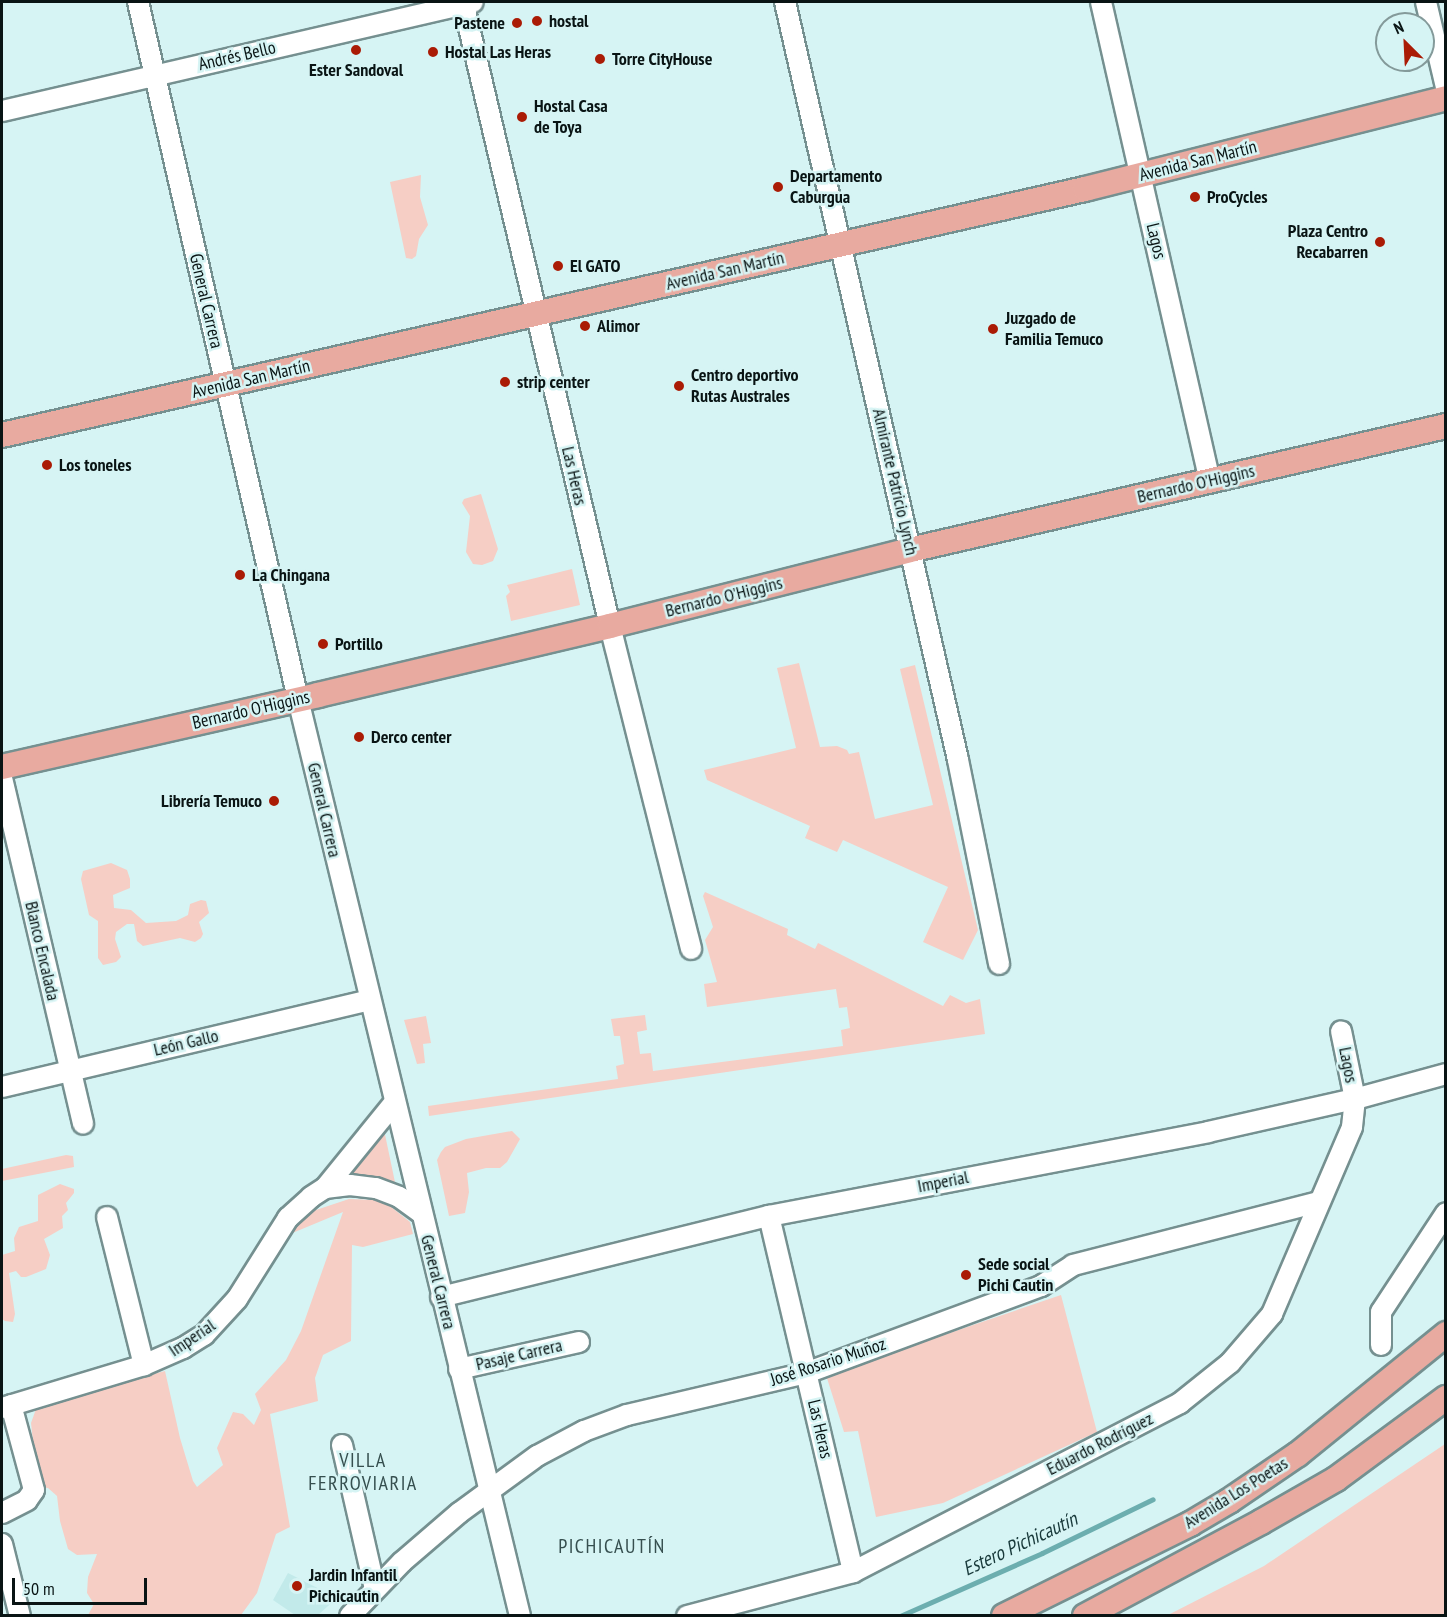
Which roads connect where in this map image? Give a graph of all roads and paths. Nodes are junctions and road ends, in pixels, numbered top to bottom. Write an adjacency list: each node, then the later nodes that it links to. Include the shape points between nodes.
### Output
1 (138, 2): 6 (street, General Carrera)
2 (466, 2): 6 (street, Andrés Bello); 12 (street, Las Heras)
3 (785, 2): 11 (street, Almirante Patricio Lynch)
4 (1101, 2): 10 (street, Lagos)
5 (1426, 2): 7 (street)
6 (155, 75): 9 (street, Andrés Bello); 13 (street, General Carrera)
7 (1446, 87)
8 (1446, 98): 10 (main road, Avenida San Martín)
9 (2, 111)
10 (1141, 175): 11 (main road, Avenida San Martín); 16 (street, Lagos)
11 (840, 245): 12 (main road, Avenida San Martín); 17 (street, Almirante Patricio Lynch)
12 (536, 314): 13 (main road, Avenida San Martín); 18 (street, Las Heras)
13 (225, 385): 15 (main road, Avenida San Martín); 19 (street, General Carrera)
14 (1446, 426): 16 (main road, Bernardo O'Higgins)
15 (2, 435)
16 (1210, 481): 17 (main road, Bernardo O'Higgins)
17 (910, 550): 18 (main road, Bernardo O'Higgins); 23 (street, Almirante Patricio Lynch)
18 (610, 626): 19 (main road, Bernardo O'Higgins); 22 (street, Las Heras)
19 (298, 699): 20 (main road, Bernardo O'Higgins); 24 (street, General Carrera)
20 (2, 766)
21 (2, 778): 26 (street, Blanco Encalada)
22 (691, 949)
23 (999, 964)
24 (370, 1000): 26 (street, León Gallo); 30 (street, General Carrera)
25 (1341, 1031): 29 (street, Lagos)
26 (70, 1070): 28 (street, León Gallo); 31 (street, Blanco Encalada)
27 (1446, 1074): 29 (street, Imperial)
28 (2, 1087)
29 (1355, 1099): 33 (street, Eduardo Rodríguez, via 1352,1127); 36 (street, Imperial, via 1208,1132)
30 (394, 1103): 32 (street, Imperial); 34 (street, General Carrera)
31 (83, 1124)
32 (325, 1188): 34 (street, via 376,1188 399,1197); 42 (street, Imperial, via 288,1218 253,1278 222,1318 183,1348)
33 (1319, 1202): 44 (street, José Rosario Muñoz, via 1073,1265 1041,1286); 51 (street, Eduardo Rodríguez, via 1272,1314 1230,1363 1205,1384 1180,1402)
34 (420, 1212): 38 (street, General Carrera)
35 (1446, 1213): 41 (street, via 1381,1312)
36 (769, 1216): 38 (street, Imperial); 44 (street, Las Heras)
37 (107, 1218): 42 (street)
38 (441, 1297): 43 (street, General Carrera)
39 (1446, 1334): 57 (main road, Avenida Los Poetas, via 1329,1430 1238,1495 1190,1524)
40 (579, 1342): 43 (street, Pasaje Carrera)
41 (1381, 1345)
42 (144, 1365): 46 (street, Imperial)
43 (459, 1369): 48 (street, General Carrera)
44 (806, 1373): 48 (street, José Rosario Muñoz, via 605,1422 537,1456); 51 (street, Las Heras)
45 (1446, 1398): 58 (main road, Avenida Los Poetas, via 1336,1479)
46 (6, 1406): 49 (street, via 34,1490 27,1500)
47 (342, 1445): 52 (street)
48 (489, 1491): 52 (street, José Rosario Muñoz, via 430,1536); 55 (street, General Carrera)
49 (2, 1513)
50 (2, 1544): 53 (street)
51 (853, 1572): 56 (street, Eduardo Rodríguez)
52 (375, 1589): 54 (street, José Rosario Muñoz)
53 (20, 1616)
54 (350, 1616)
55 (520, 1616)
56 (687, 1616)
57 (1004, 1616)
58 (1085, 1616)

